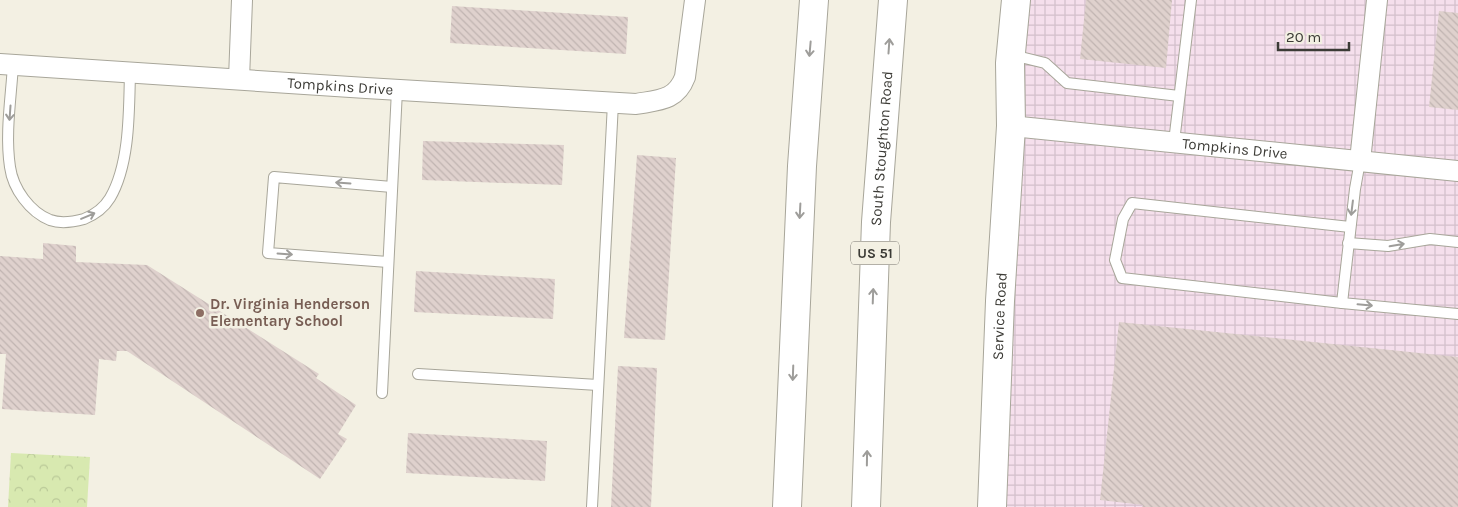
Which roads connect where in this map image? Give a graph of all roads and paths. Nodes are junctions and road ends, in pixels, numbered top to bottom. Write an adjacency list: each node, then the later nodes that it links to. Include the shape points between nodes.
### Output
1 (242, 0): 11 (street)
2 (694, 0): 14 (street, Tompkins Drive, via 682,86 665,99 636,104)
3 (814, 0): 30 (main road, one-way to 30, via 803,157)
4 (893, 0): 31 (main road, South Stoughton Road / US 51, one-way to 4, via 876,222)
5 (1016, 0): 8 (main road, Service Road)
6 (1191, 0): 13 (lane)
7 (1377, 0): 17 (street)
8 (1011, 54): 13 (lane, via 1045,63 1067,83); 15 (main road, Service Road)
9 (7, 64): 10 (street, Tompkins Drive); 10 (lane, one-way to 10, via 10,169 18,190 31,208 51,220 71,223 93,216 109,200 119,180 125,150)
10 (130, 71): 11 (street, Tompkins Drive)
11 (239, 79): 12 (street, Tompkins Drive)
12 (397, 90): 14 (street, Tompkins Drive); 19 (lane)
13 (1179, 96): 16 (lane)
14 (613, 102): 27 (lane)
15 (1011, 126): 16 (street, Tompkins Drive); 32 (main road, Service Road)
16 (1174, 142): 17 (street, Tompkins Drive)
17 (1360, 161): 18 (street, Tompkins Drive); 20 (lane, one-way to 20)
18 (1458, 171)
19 (392, 187): 23 (lane); 23 (lane, one-way to 23, via 274,177 268,253)
20 (1350, 227): 22 (lane); 24 (lane, via 1132,203 1123,219 1115,260 1122,278)
21 (1458, 242): 22 (lane, one-way to 21, via 1388,246 1430,240)
22 (1348, 243): 24 (lane)
23 (388, 262): 28 (lane)
24 (1342, 303): 25 (lane, one-way to 25)
25 (1458, 314)
26 (418, 374): 27 (lane)
27 (598, 384): 29 (lane)
28 (382, 393)
29 (592, 507)
30 (787, 507)
31 (866, 507)
32 (992, 507)

